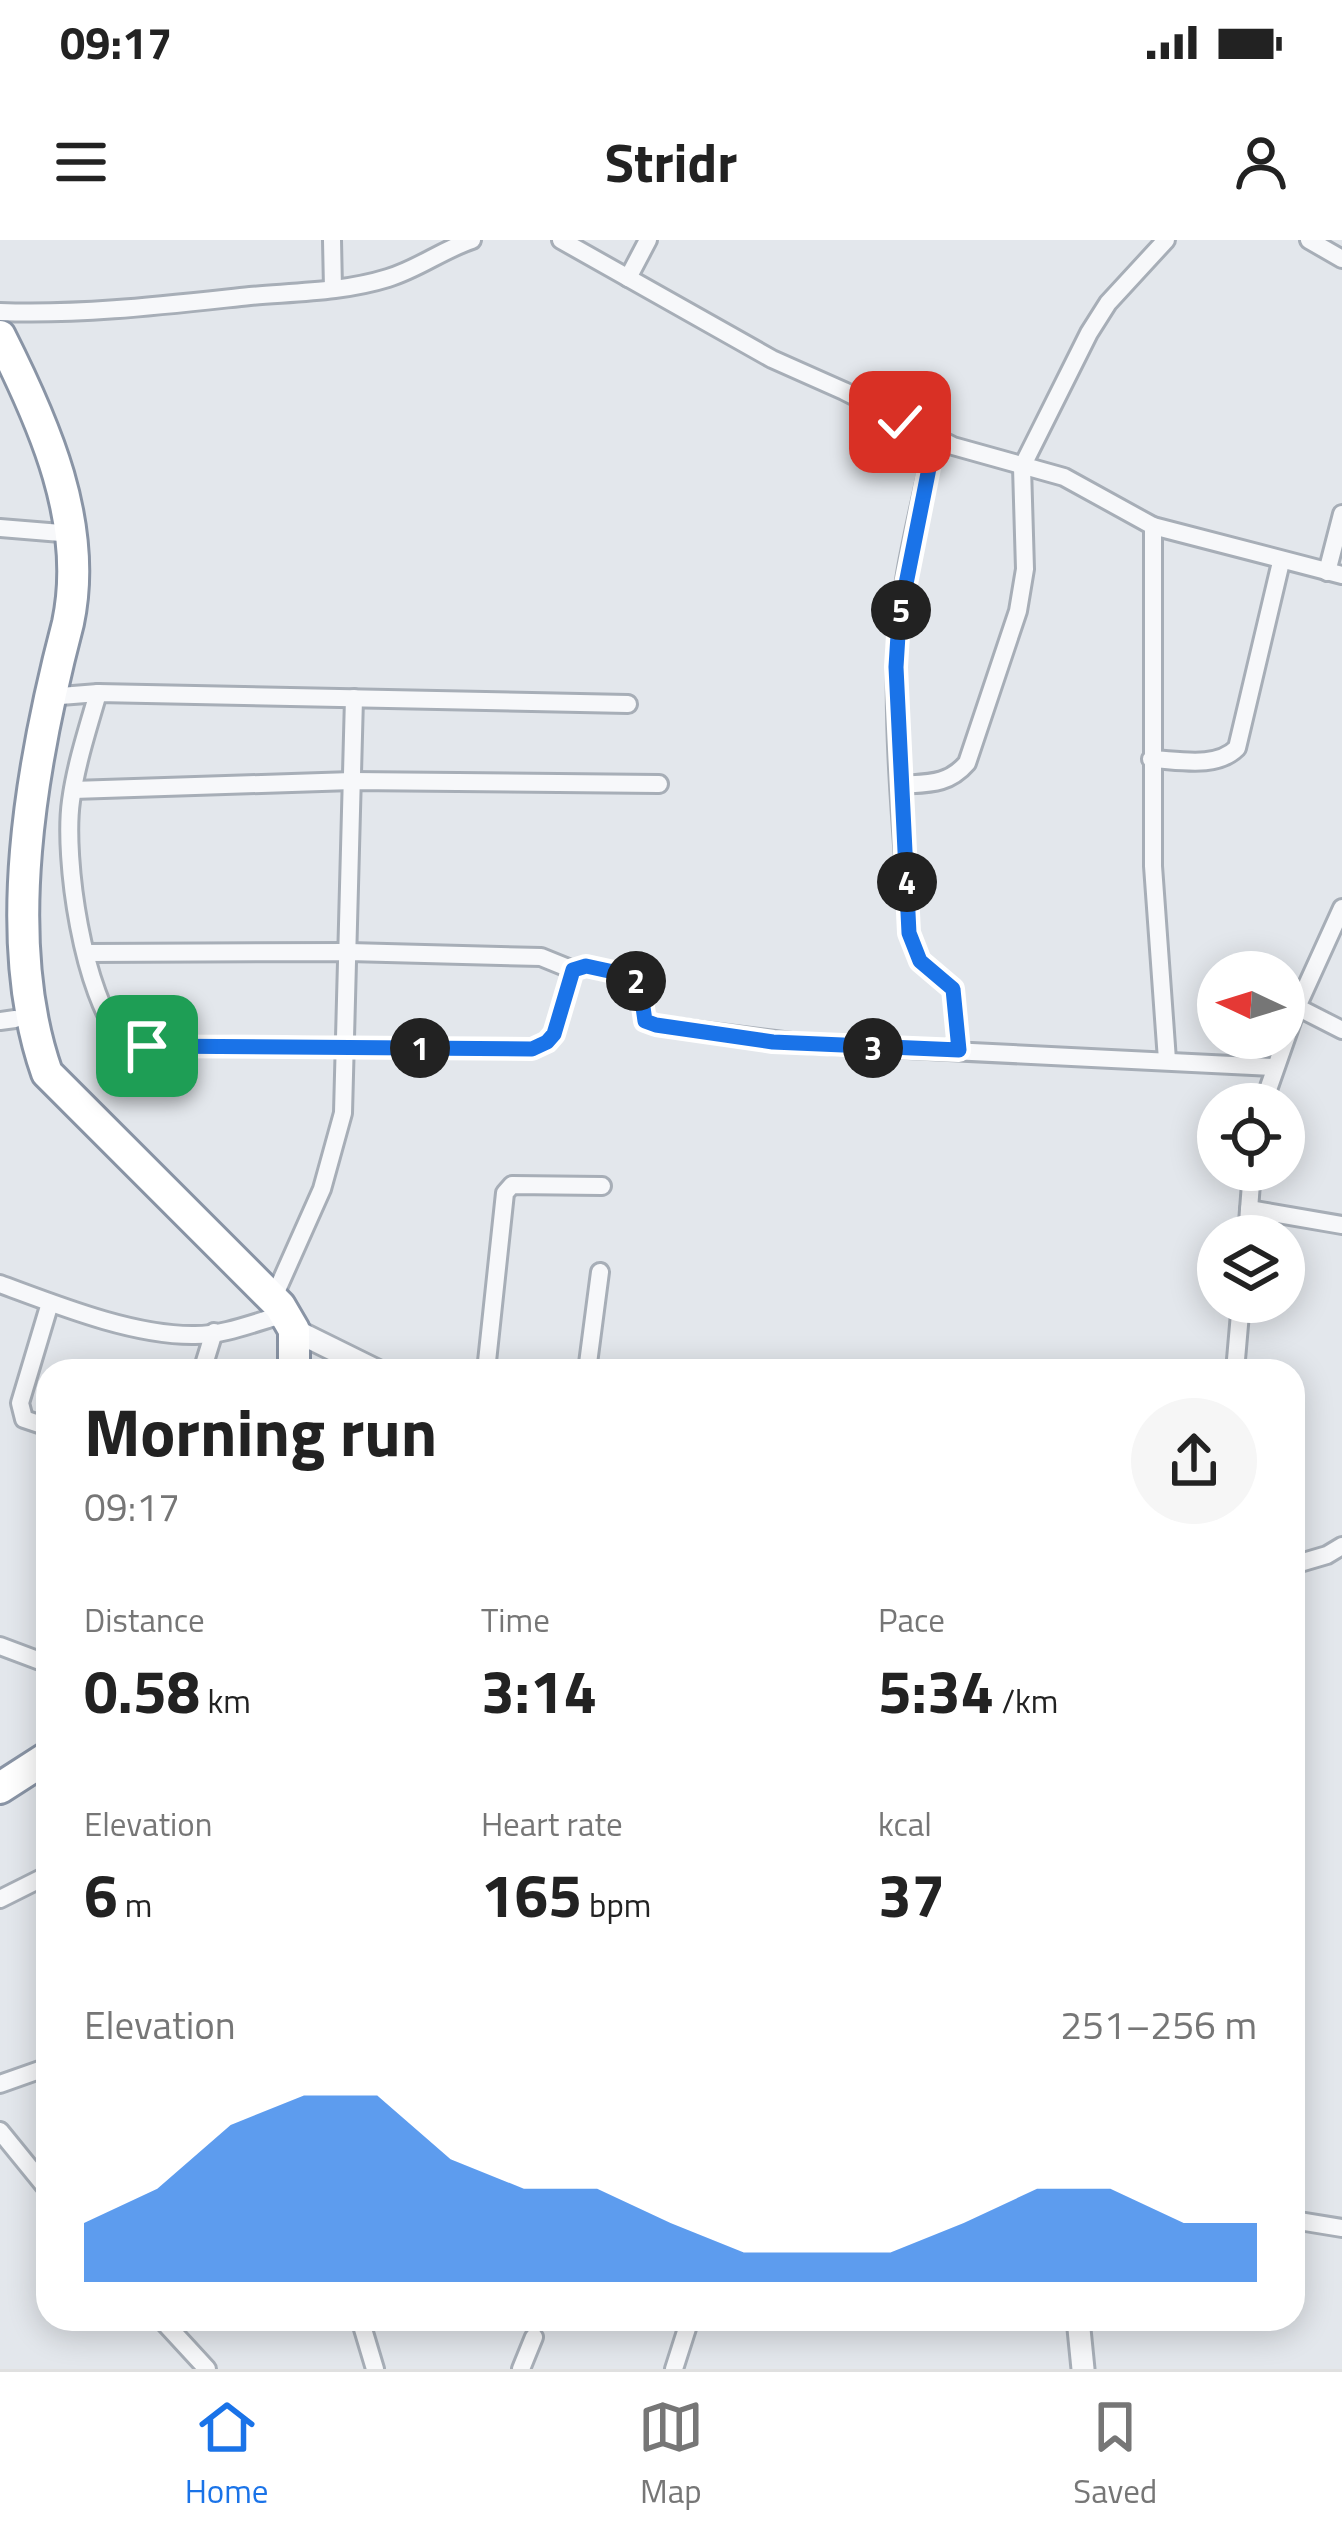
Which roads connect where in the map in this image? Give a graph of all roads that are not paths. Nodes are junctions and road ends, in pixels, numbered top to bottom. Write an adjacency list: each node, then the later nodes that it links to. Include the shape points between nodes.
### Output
1 (332, 240): 10 (street)
2 (472, 240): 7 (street)
3 (561, 240): 9 (street)
4 (648, 240): 9 (street)
5 (1166, 240): 14 (street, via 1089,332)
6 (1309, 240): 8 (street)
7 (438, 246): 10 (street, via 388,278)
8 (1342, 259)
9 (628, 278): 13 (street)
10 (333, 290): 11 (street, via 113,312)
11 (0, 312)
12 (0, 336): 18 (highway, via 38,420)
13 (935, 438): 14 (street); 28 (street, via 899,619)
14 (1022, 466): 16 (street, via 1064,477); 28 (street, via 1025,569 967,763 941,782)
15 (1342, 514): 20 (street)
16 (1153, 526): 19 (street); 25 (street)
17 (0, 528): 18 (street)
18 (73, 534): 22 (highway, via 75,590)
19 (1281, 562): 20 (street); 25 (street, via 1237,748 1212,760)
20 (1334, 574)
21 (98, 693): 22 (street); 23 (street); 29 (street)
22 (47, 697): 36 (highway, via 4,878)
23 (354, 698): 24 (street); 26 (street)
24 (628, 704)
25 (1151, 759): 41 (street)
26 (352, 781): 27 (street); 29 (street); 31 (street)
27 (659, 784)
28 (901, 785): 39 (street, via 912,947 953,989)
29 (73, 790): 32 (street, via 68,848)
30 (1342, 908): 34 (street)
31 (350, 952): 32 (street); 33 (street, via 541,956); 38 (street)
32 (86, 953): 38 (street, via 102,1010 123,1040)
33 (573, 970): 38 (street, via 554,1034 532,1049); 39 (street, via 632,976 645,1021 656,1025 773,1042)
34 (1305, 989)
35 (1305, 1010): 37 (street)
36 (8, 1020): 52 (highway, via 60,1088)
37 (1342, 1030)
38 (348, 1047): 52 (street, via 336,1147)
39 (959, 1050): 41 (street)
40 (1277, 1059): 42 (street)
41 (1167, 1060): 42 (street)
42 (1274, 1067): 43 (street)
43 (1269, 1083)
44 (602, 1186): 58 (street, via 512,1185 505,1193)
45 (1250, 1191): 46 (street)
46 (1249, 1209): 47 (street); 48 (street)
47 (1248, 1215)
48 (1342, 1225)
49 (600, 1272): 59 (street)
50 (0, 1284): 51 (street)
51 (50, 1303): 54 (street, via 166,1333); 61 (street, via 20,1403 24,1420)
52 (284, 1314): 54 (street); 56 (highway); 57 (street)
53 (1239, 1323): 60 (street)
54 (214, 1333): 55 (street)
55 (206, 1359)
56 (292, 1359)
57 (357, 1359)
58 (487, 1359)
59 (589, 1359)
60 (1236, 1359)
61 (36, 1424)
62 (1342, 1546): 63 (street)
63 (1305, 1562)
64 (0, 1646): 65 (street)
65 (36, 1660)
66 (36, 1765): 67 (highway)
67 (0, 1788)
68 (36, 1881): 69 (street)
69 (0, 1899)
70 (36, 2071): 71 (street)
71 (0, 2084)
72 (0, 2131): 73 (street)
73 (36, 2175)
74 (1305, 2223): 75 (street)
75 (1342, 2228)
76 (172, 2331): 81 (street)
77 (364, 2331): 82 (street)
78 (686, 2331): 84 (street)
79 (1079, 2331): 85 (street)
80 (534, 2337): 83 (street)
81 (207, 2369)
82 (375, 2369)
83 (521, 2369)
84 (674, 2369)
85 (1083, 2369)

